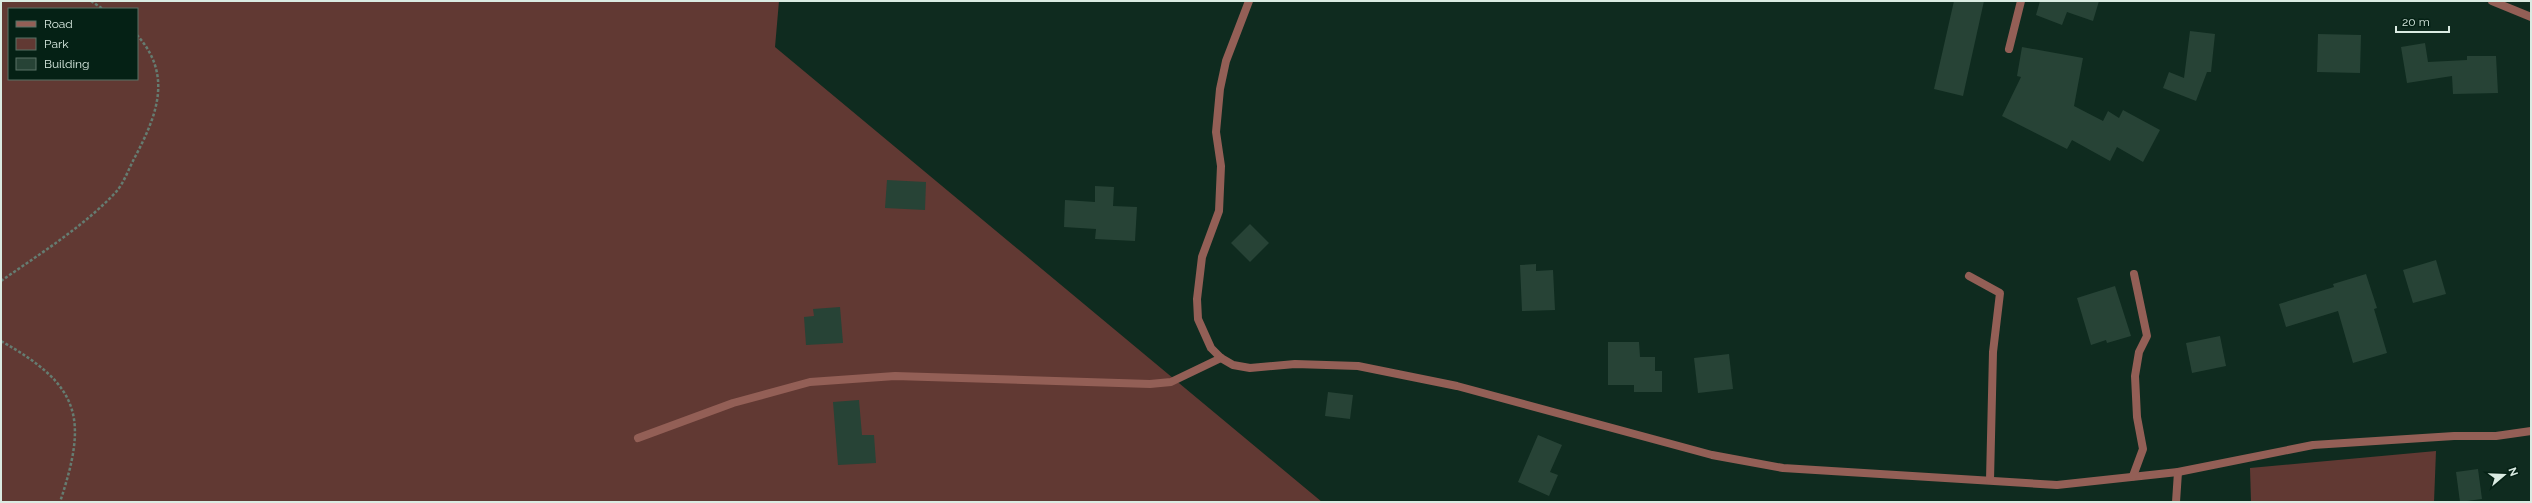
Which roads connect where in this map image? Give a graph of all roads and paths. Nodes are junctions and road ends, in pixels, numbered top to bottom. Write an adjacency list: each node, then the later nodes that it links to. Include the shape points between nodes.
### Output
1 (90, 1): 5 (path)
2 (1249, 1): 13 (street, via 1226,61 1220,89 1216,132 1221,166 1219,211 1202,257 1197,300 1198,319 1211,348)
3 (2021, 1): 8 (street)
4 (2492, 1): 6 (street)
5 (101, 8)
6 (2531, 17)
7 (138, 35): 11 (path, via 152,56 159,80 159,99 147,134 118,190 83,224)
8 (2009, 49)
9 (2134, 274): 17 (street, via 2147,336 2139,352 2135,376 2137,417 2143,449)
10 (1969, 276): 18 (street, via 2000,292 1993,352)
11 (1, 281)
12 (1, 341): 19 (path, via 56,382 65,391 75,414 75,443 71,468)
13 (1221, 358): 15 (street, via 1171,382 1150,384 895,376 810,382 733,404); 18 (street, via 1233,365 1250,368 1295,364 1365,368 1457,386 1712,455 1783,468)
14 (2531, 431): 16 (street, via 2496,436 2454,436 2313,445)
15 (638, 438)
16 (2178, 472): 17 (street); 20 (street)
17 (2132, 476): 18 (street, via 2057,486)
18 (1990, 480)
19 (60, 502)
20 (2176, 502)

